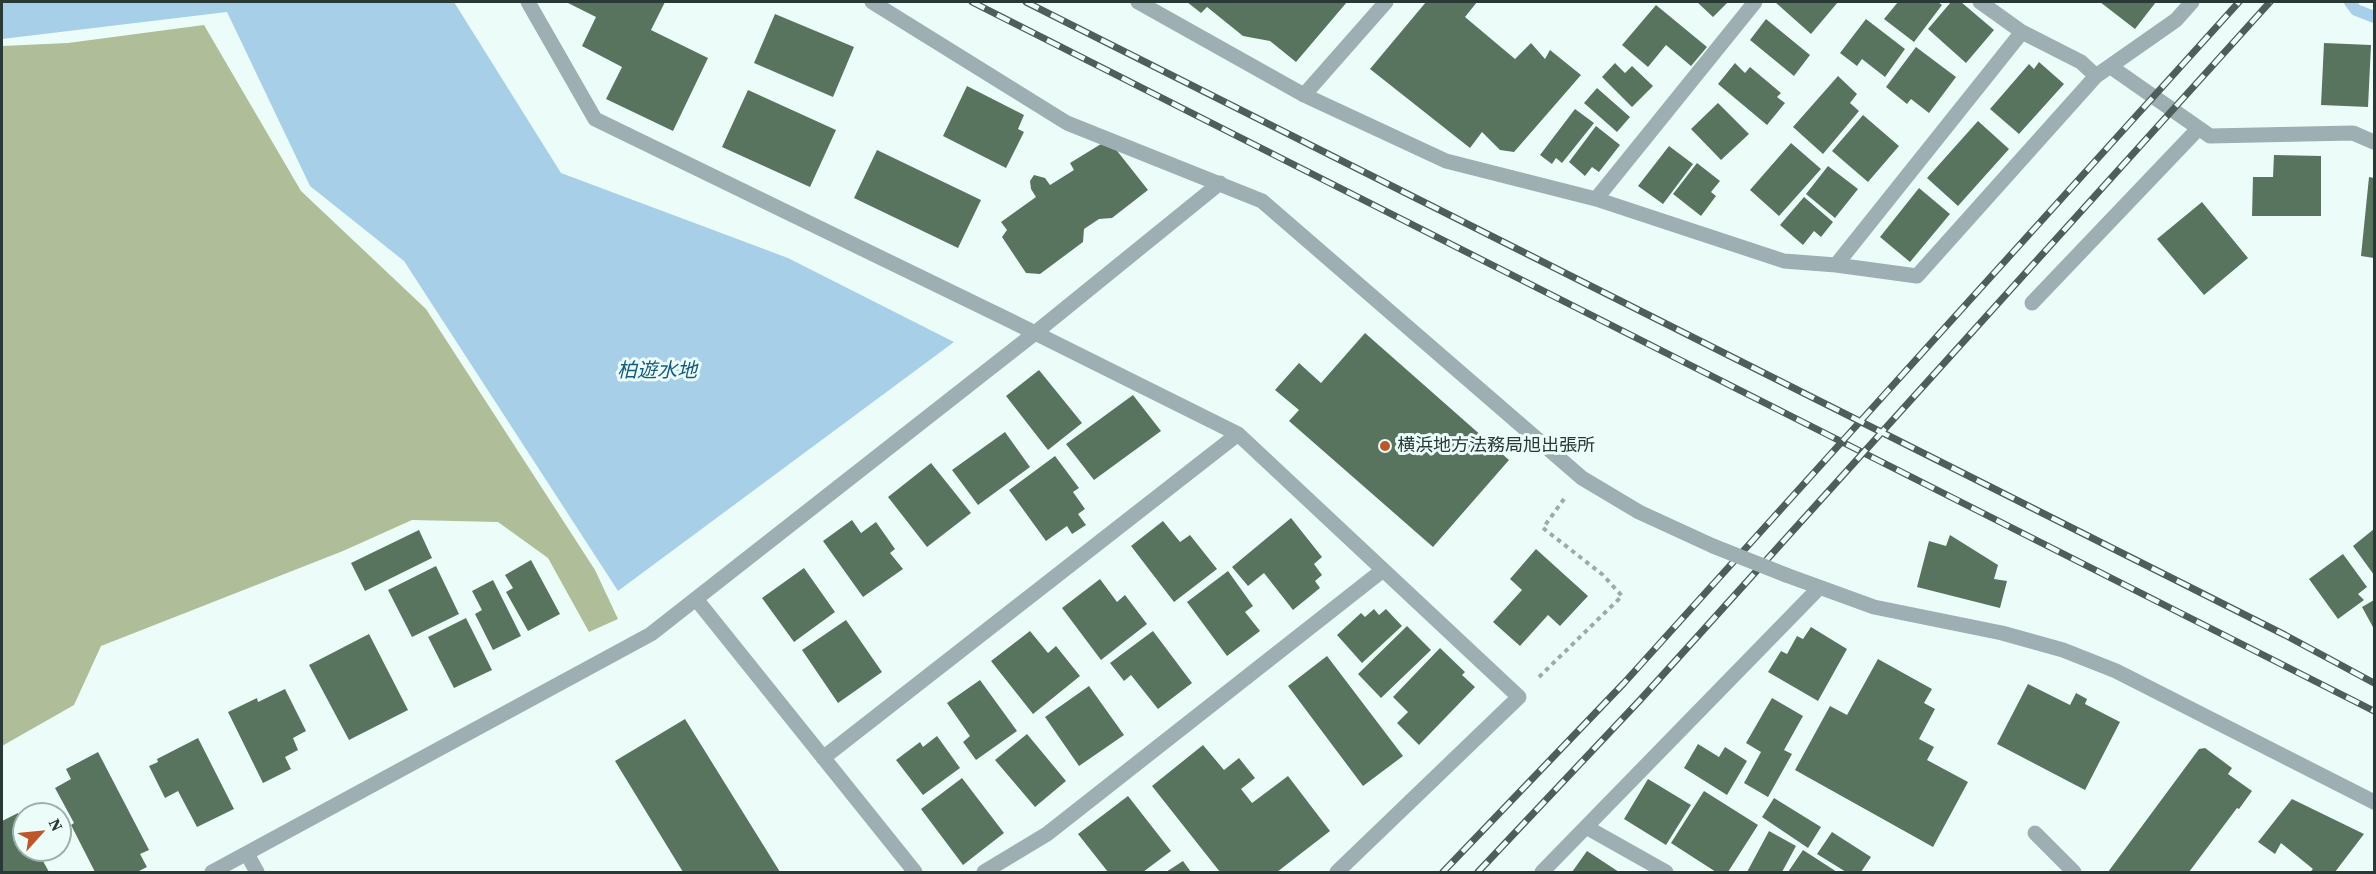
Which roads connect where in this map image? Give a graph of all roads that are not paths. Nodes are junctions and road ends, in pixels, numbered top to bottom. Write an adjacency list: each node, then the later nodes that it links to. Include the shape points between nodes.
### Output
1 (528, 2): 18 (street, via 595,119)
2 (872, 2): 14 (street, via 1067,123)
3 (1138, 2): 11 (street)
4 (1386, 2): 11 (street)
5 (1755, 2): 15 (street)
6 (1980, 2): 8 (street)
7 (2192, 2): 9 (street, via 2176,20)
8 (2022, 32): 10 (street, via 2081,62); 16 (street)
9 (2111, 67): 10 (street); 12 (street)
10 (2096, 76): 16 (street, via 1917,276)
11 (1304, 94): 15 (street, via 1446,161)
12 (2198, 129): 13 (street, via 2210,136 2354,133); 17 (street)
13 (2374, 142)
14 (1220, 183): 18 (street); 21 (street, bridge, via 1262,201 1582,478 1639,512)
15 (1596, 199): 16 (street, via 1784,261)
16 (1836, 265)
17 (2032, 303)
18 (1035, 333): 19 (street); 22 (street)
19 (1238, 434): 20 (street); 23 (street)
20 (1383, 570): 31 (street, via 1047,834); 32 (street, via 1519,697)
21 (1819, 588): 24 (street, via 1874,607 2002,633 2063,650 2116,671); 25 (street)
22 (696, 599): 23 (street); 27 (street, via 651,634)
23 (823, 758): 30 (street)
24 (2374, 802)
25 (1586, 827): 33 (street); 34 (street)
26 (2035, 832): 35 (street)
27 (247, 854): 28 (street); 29 (street)
28 (212, 873)
29 (257, 873)
30 (915, 873)
31 (984, 873)
32 (1337, 873)
33 (1542, 873)
34 (1666, 873)
35 (2074, 873)

